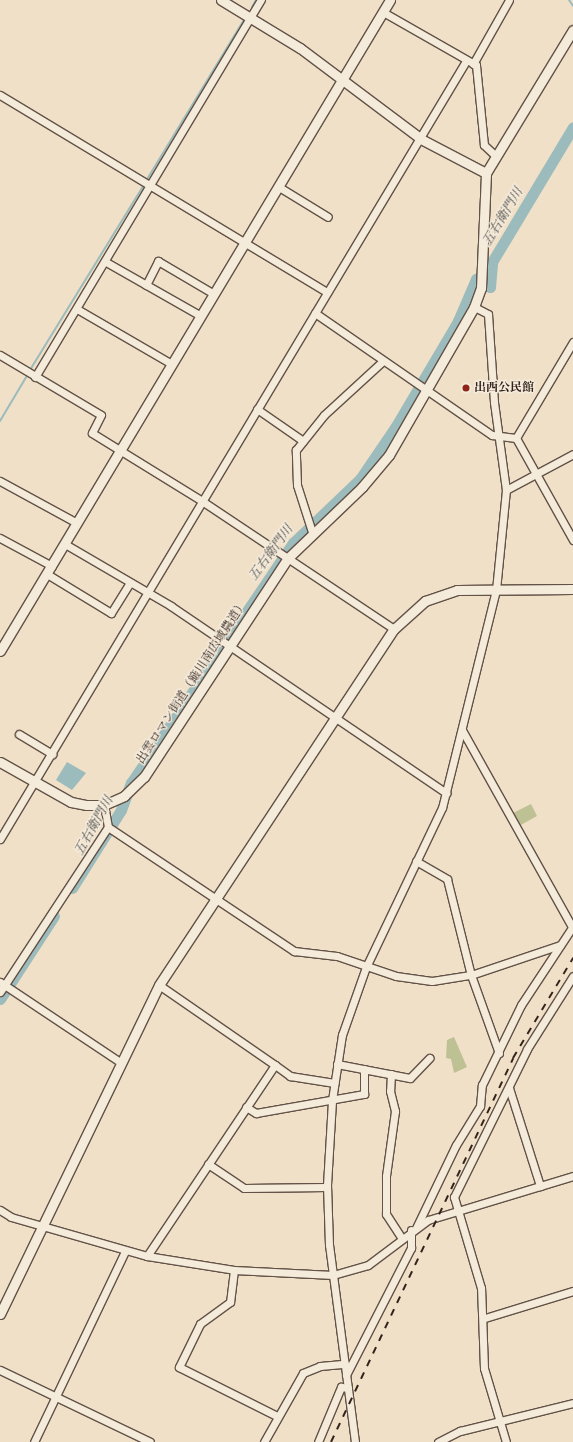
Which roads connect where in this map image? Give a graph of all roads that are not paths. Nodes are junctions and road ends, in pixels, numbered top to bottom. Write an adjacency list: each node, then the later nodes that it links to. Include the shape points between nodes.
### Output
1 (221, 0): 6 (street)
2 (261, 0): 6 (street)
3 (390, 0): 5 (street)
4 (509, 0): 8 (street)
5 (383, 12): 8 (street); 9 (street)
6 (250, 18): 9 (street); 15 (street)
7 (573, 30): 12 (street, 出雲ロマン街道（簸川南広域農道）)
8 (470, 63): 11 (street); 12 (street, via 482,112 484,145)
9 (345, 80): 11 (street); 14 (street)
10 (0, 96): 15 (street)
11 (420, 139): 13 (street); 20 (street)
12 (496, 156): 13 (street, 出雲ロマン街道（簸川南広域農道）)
13 (486, 173): 22 (street, 出雲ロマン街道（簸川南広域農道）, via 484,270)
14 (278, 187): 16 (street); 17 (street)
15 (151, 188): 17 (street); 18 (street)
16 (328, 217)
17 (245, 243): 20 (street); 21 (street)
18 (106, 262): 19 (street); 23 (street)
19 (146, 285): 21 (street, via 158,261); 25 (street)
20 (327, 292): 24 (street)
21 (214, 294): 25 (street)
22 (474, 307): 31 (street, 出雲ロマン街道（簸川南広域農道）); 33 (street, via 488,314)
23 (77, 309): 29 (street); 30 (street)
24 (315, 313): 28 (street); 32 (street)
25 (201, 316): 29 (street)
26 (573, 342): 34 (street)
27 (0, 355): 30 (street)
28 (383, 361): 31 (street); 35 (street, via 324,415)
29 (172, 364): 36 (street)
30 (35, 377): 36 (street, via 101,415 92,432)
31 (425, 392): 33 (street); 43 (street, 出雲ロマン街道（簸川南広域農道）, via 377,471)
32 (257, 409): 35 (street); 41 (street)
33 (499, 438): 34 (street); 40 (street)
34 (516, 438): 38 (street)
35 (304, 441): 43 (street, via 296,450 295,470)
36 (121, 450): 41 (street); 42 (street)
37 (573, 454): 38 (street)
38 (536, 474): 40 (street); 45 (street)
39 (0, 481): 42 (street)
40 (506, 490): 51 (street)
41 (202, 501): 47 (street); 52 (street)
42 (77, 523): 46 (street)
43 (312, 532): 47 (street, 出雲ロマン街道（簸川南広域農道）)
44 (0, 538): 48 (street)
45 (573, 540)
46 (65, 544): 48 (street); 49 (street)
47 (288, 558): 53 (street); 54 (street, 出雲ロマン街道（簸川南広域農道）)
48 (49, 570): 49 (street, via 111,613); 55 (street)
49 (130, 583): 52 (street)
50 (573, 589): 51 (street)
51 (496, 590): 53 (street, via 457,590 440,594 416,607); 57 (street)
52 (147, 592): 54 (street); 59 (street)
53 (394, 629): 56 (street)
54 (229, 648): 56 (street); 63 (street, 出雲ロマン街道（簸川南広域農道）, via 144,777 124,796)
55 (0, 651)
56 (334, 718): 62 (street); 67 (street)
57 (462, 730): 62 (street); 68 (street)
58 (19, 734): 59 (street)
59 (52, 754): 61 (street)
60 (0, 762): 61 (street, 出雲ロマン街道（簸川南広域農道）)
61 (35, 783): 63 (street, 出雲ロマン街道（簸川南広域農道）, via 71,802); 65 (street)
62 (446, 793): 66 (street)
63 (104, 804): 64 (street)
64 (108, 827): 67 (street); 75 (street)
65 (0, 840)
66 (416, 861): 72 (street); 73 (street, via 447,879)
67 (215, 898): 72 (street, via 294,951 337,956); 76 (street)
68 (573, 927): 69 (street)
69 (565, 937): 70 (street); 71 (street)
70 (573, 938)
71 (560, 945): 73 (street); 78 (street, via 521,1004)
72 (366, 968): 73 (street, via 432,981); 81 (street, via 342,1035)
73 (471, 975): 78 (street)
74 (573, 976): 86 (street, via 527,1049)
75 (2, 984): 77 (street); 80 (street)
76 (159, 985): 80 (street); 82 (street)
77 (0, 992)
78 (499, 1053): 96 (street, via 482,1085 480,1106 456,1145)
79 (429, 1058): 84 (street, via 410,1078)
80 (120, 1062): 95 (street)
81 (337, 1064): 83 (street); 85 (street)
82 (275, 1065): 85 (street, via 290,1076); 88 (street)
83 (364, 1069): 84 (street); 87 (street, via 364,1094)
84 (392, 1074): 97 (street, via 390,1091 395,1111 386,1176 386,1214)
85 (334, 1083): 87 (street)
86 (509, 1088): 91 (street); 94 (street, via 454,1197)
87 (332, 1100): 88 (street, via 256,1113); 92 (street)
88 (246, 1107): 89 (street)
89 (208, 1164): 92 (street, via 244,1188); 99 (street)
90 (573, 1176): 91 (street)
91 (540, 1186): 94 (street)
92 (327, 1187): 101 (street)
93 (0, 1210): 95 (street)
94 (457, 1212): 96 (street); 104 (street, via 481,1288)
95 (41, 1226): 98 (street); 103 (street)
96 (413, 1229): 97 (street); 107 (street, via 411,1248)
97 (401, 1237): 101 (street, via 368,1265)
98 (125, 1251): 99 (street); 109 (street)
99 (148, 1256): 100 (street)
100 (234, 1270): 101 (street); 111 (street, via 230,1302 200,1324 179,1367)
101 (333, 1275): 105 (street)
102 (573, 1291): 104 (street)
103 (0, 1314)
104 (485, 1318): 112 (street, via 484,1368)
105 (345, 1364): 107 (street); 111 (street, via 320,1366 304,1373)
106 (0, 1370): 109 (street)
107 (346, 1375): 108 (street)
108 (348, 1388): 116 (street, via 341,1387); 117 (street)
109 (56, 1397): 113 (street); 114 (street)
110 (573, 1404): 112 (street)
111 (277, 1416): 115 (street)
112 (500, 1423): 118 (street, via 460,1431); 119 (street)
113 (34, 1442)
114 (150, 1442)
115 (264, 1442)
116 (318, 1442)
117 (355, 1442)
118 (438, 1442)
119 (506, 1442)

